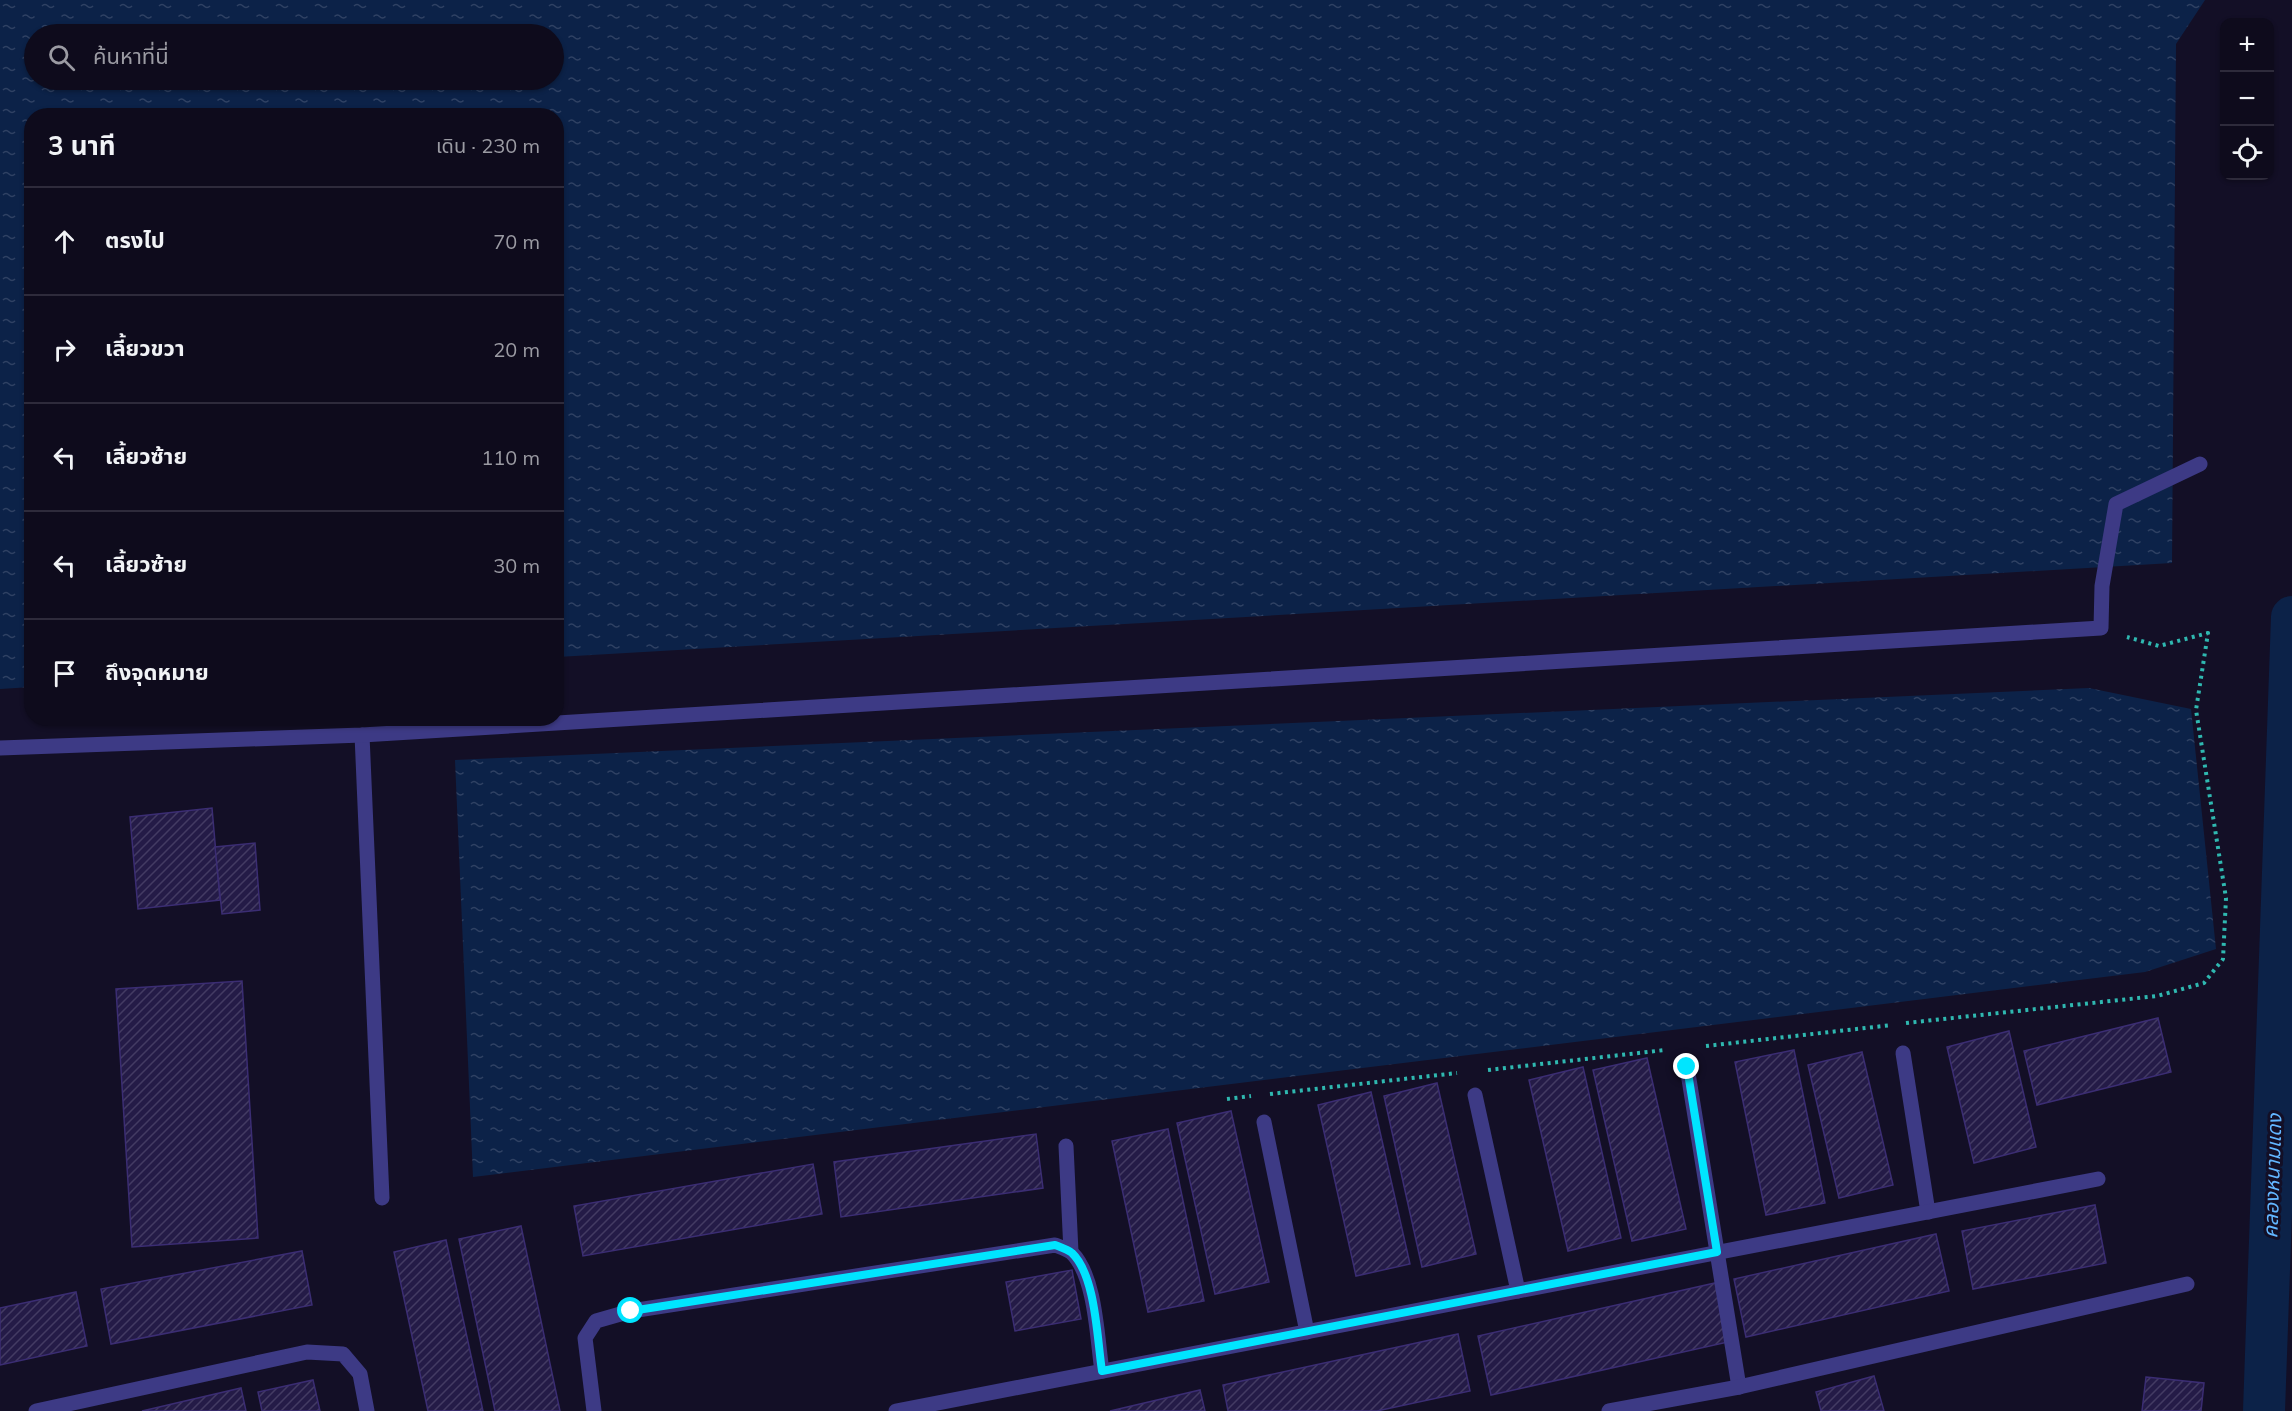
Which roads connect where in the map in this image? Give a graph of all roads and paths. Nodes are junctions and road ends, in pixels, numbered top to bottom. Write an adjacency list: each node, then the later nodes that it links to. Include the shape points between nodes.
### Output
1 (2200, 464): 2 (street, via 2116,504 2102,586)
2 (2101, 628): 3 (street); 7 (path, via 2159,646 2208,633 2196,710 2226,898 2223,959 2204,983 2157,996)
3 (564, 723)
4 (508, 726): 5 (street)
5 (362, 735): 6 (street); 18 (street)
6 (0, 748)
7 (1704, 1046)
8 (1668, 1050): 11 (path)
9 (1903, 1053): 19 (street)
10 (1687, 1067): 21 (street)
11 (1477, 1071)
12 (1465, 1072): 14 (path)
13 (1475, 1095): 23 (street)
14 (1227, 1099)
15 (1264, 1122): 24 (street)
16 (1066, 1146): 20 (street)
17 (2098, 1179): 19 (street)
18 (382, 1198)
19 (1928, 1212): 21 (street)
20 (1071, 1252): 25 (street, via 1082,1267 1091,1295); 29 (street, via 1055,1245 631,1311 596,1321 585,1338)
21 (1717, 1252): 23 (street); 26 (street)
22 (2187, 1284): 26 (street)
23 (1518, 1291): 24 (street)
24 (1307, 1332): 25 (street)
25 (1102, 1371): 30 (street)
26 (1739, 1387): 31 (street)
27 (36, 1411): 28 (street, via 307,1352 343,1354 360,1374)
28 (367, 1411)
29 (594, 1411)
30 (896, 1411)
31 (1609, 1411)

